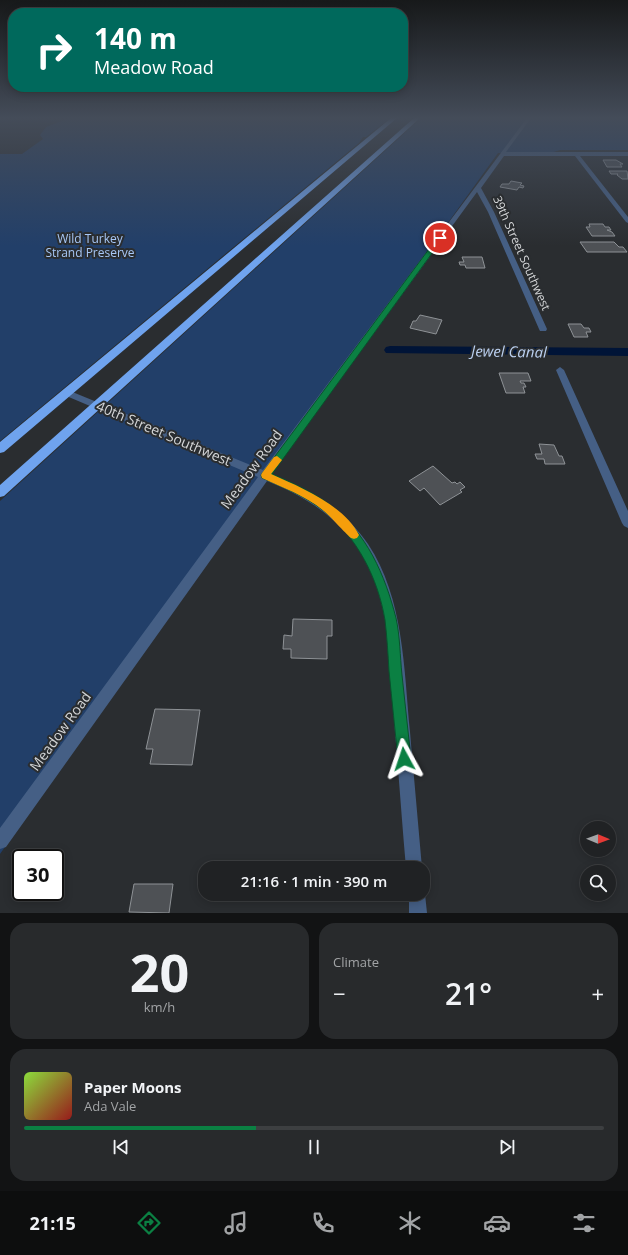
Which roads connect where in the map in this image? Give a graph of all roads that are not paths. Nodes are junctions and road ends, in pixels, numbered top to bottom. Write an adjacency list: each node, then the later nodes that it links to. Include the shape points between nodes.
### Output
1 (350, 161): 11 (highway)
2 (356, 161): 7 (highway, via 334,183)
3 (364, 161): 7 (highway)
4 (498, 161): 6 (street, Meadow Road)
5 (581, 161): 8 (street)
6 (478, 188): 9 (street, 39th Street Southwest); 14 (street, Meadow Road)
7 (334, 192): 12 (highway)
8 (628, 221)
9 (542, 329)
10 (560, 370): 16 (street)
11 (67, 392): 12 (street, 40th Street Southwest); 13 (highway)
12 (97, 405): 14 (street, 40th Street Southwest); 15 (highway)
13 (0, 449)
14 (265, 475): 17 (street, Meadow Road); 18 (street, 40th Street Southwest, via 309,495 343,522 358,540 379,579 386,599 398,682)
15 (0, 492)
16 (628, 523)
17 (0, 841)
18 (413, 861)
19 (417, 901): 20 (street)
20 (418, 913)

